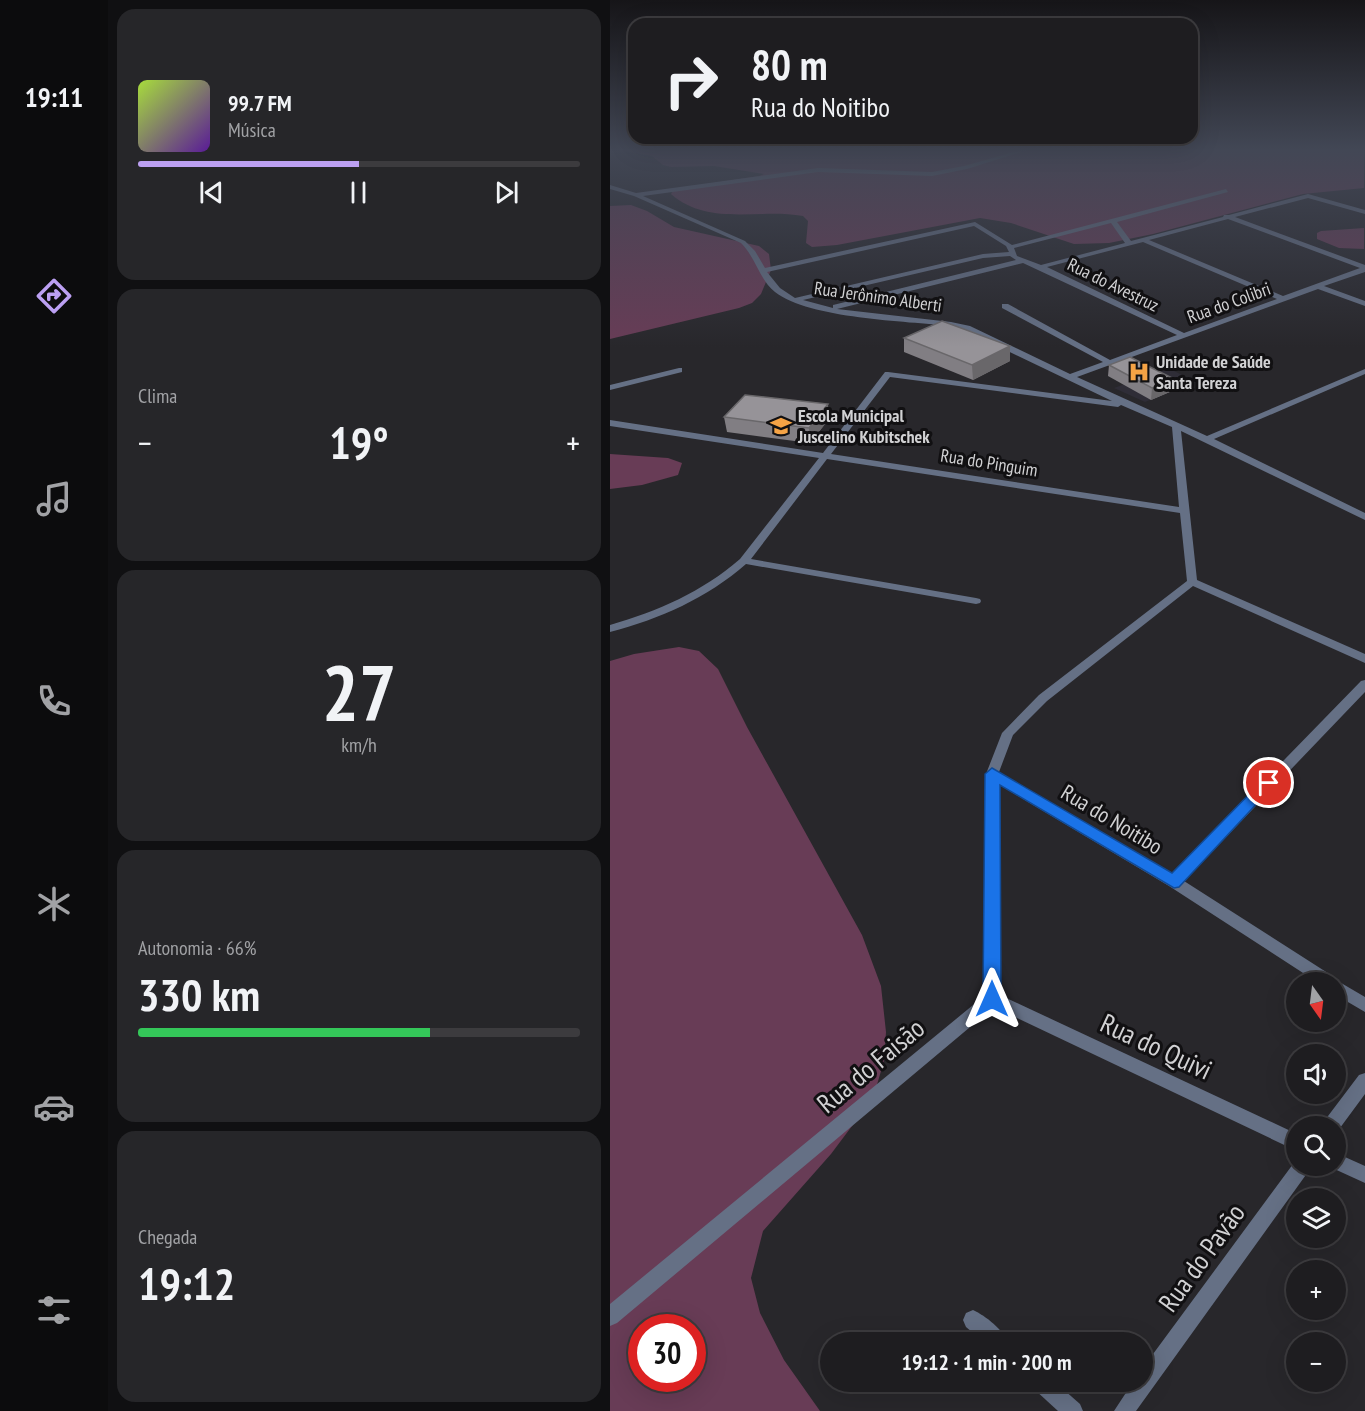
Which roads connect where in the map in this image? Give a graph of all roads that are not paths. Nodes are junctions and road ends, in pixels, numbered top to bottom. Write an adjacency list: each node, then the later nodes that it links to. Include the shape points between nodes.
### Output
1 (683, 216): 11 (street, Rua Jerônimo Alberti, via 753,249)
2 (1132, 216): 4 (street)
3 (1226, 216): 5 (street); 10 (street)
4 (1113, 221): 6 (street); 7 (street)
5 (1141, 239): 6 (street); 13 (street)
6 (1129, 243): 9 (street)
7 (1011, 250): 8 (street, Rua do Avestruz); 11 (street, Rua do Avestruz, via 975,224); 14 (street)
8 (1021, 261): 9 (street, Rua do Avestruz); 17 (street)
9 (1041, 267): 18 (street, Rua do Avestruz)
10 (1364, 269): 12 (street, Rua do Colibri)
11 (762, 271): 14 (street, Rua Jerônimo Alberti, via 776,289)
12 (1320, 287): 13 (street, Rua do Colibri); 15 (street)
13 (1283, 299): 18 (street, Rua do Colibri)
14 (793, 300): 17 (street, Rua Jerônimo Alberti)
15 (1364, 304)
16 (1005, 306): 19 (street)
17 (826, 310): 22 (street, Rua Jerônimo Alberti, via 967,328)
18 (1182, 336): 19 (street, Rua do Colibri)
19 (1109, 362): 22 (street, Rua do Colibri)
20 (679, 370): 23 (street)
21 (1364, 371): 27 (street)
22 (1070, 377): 24 (street, Rua Jerônimo Alberti)
23 (610, 388)
24 (1128, 405): 26 (street); 28 (street, via 888,375)
25 (610, 423): 28 (street, Rua do Pinguim)
26 (1176, 426): 27 (street); 29 (street)
27 (1207, 439): 30 (street)
28 (828, 455): 29 (street, Rua do Pinguim); 31 (street)
29 (1186, 511): 32 (street)
30 (1364, 516)
31 (744, 561): 33 (street); 34 (street, via 725,579 695,597 643,620)
32 (1192, 582): 35 (street); 37 (street, via 1043,698 1008,733)
33 (976, 601)
34 (610, 629)
35 (1364, 659)
36 (1364, 684): 38 (street)
37 (992, 774): 38 (street, Rua do Noitibo); 41 (street)
38 (1174, 882): 39 (street, Rua do Noitibo)
39 (1314, 972)
40 (1346, 993): 42 (street)
41 (992, 999): 45 (street, Rua do Quivi); 49 (street, Rua do Faisão)
42 (1364, 1005)
43 (1364, 1080): 44 (street)
44 (1338, 1116)
45 (1286, 1138)
46 (1346, 1166): 47 (street)
47 (1364, 1175)
48 (1295, 1176): 54 (street, Rua do Pavão)
49 (610, 1316)
50 (973, 1320): 51 (street)
51 (987, 1332)
52 (1052, 1392): 53 (street)
53 (1073, 1411)
54 (1124, 1411)

